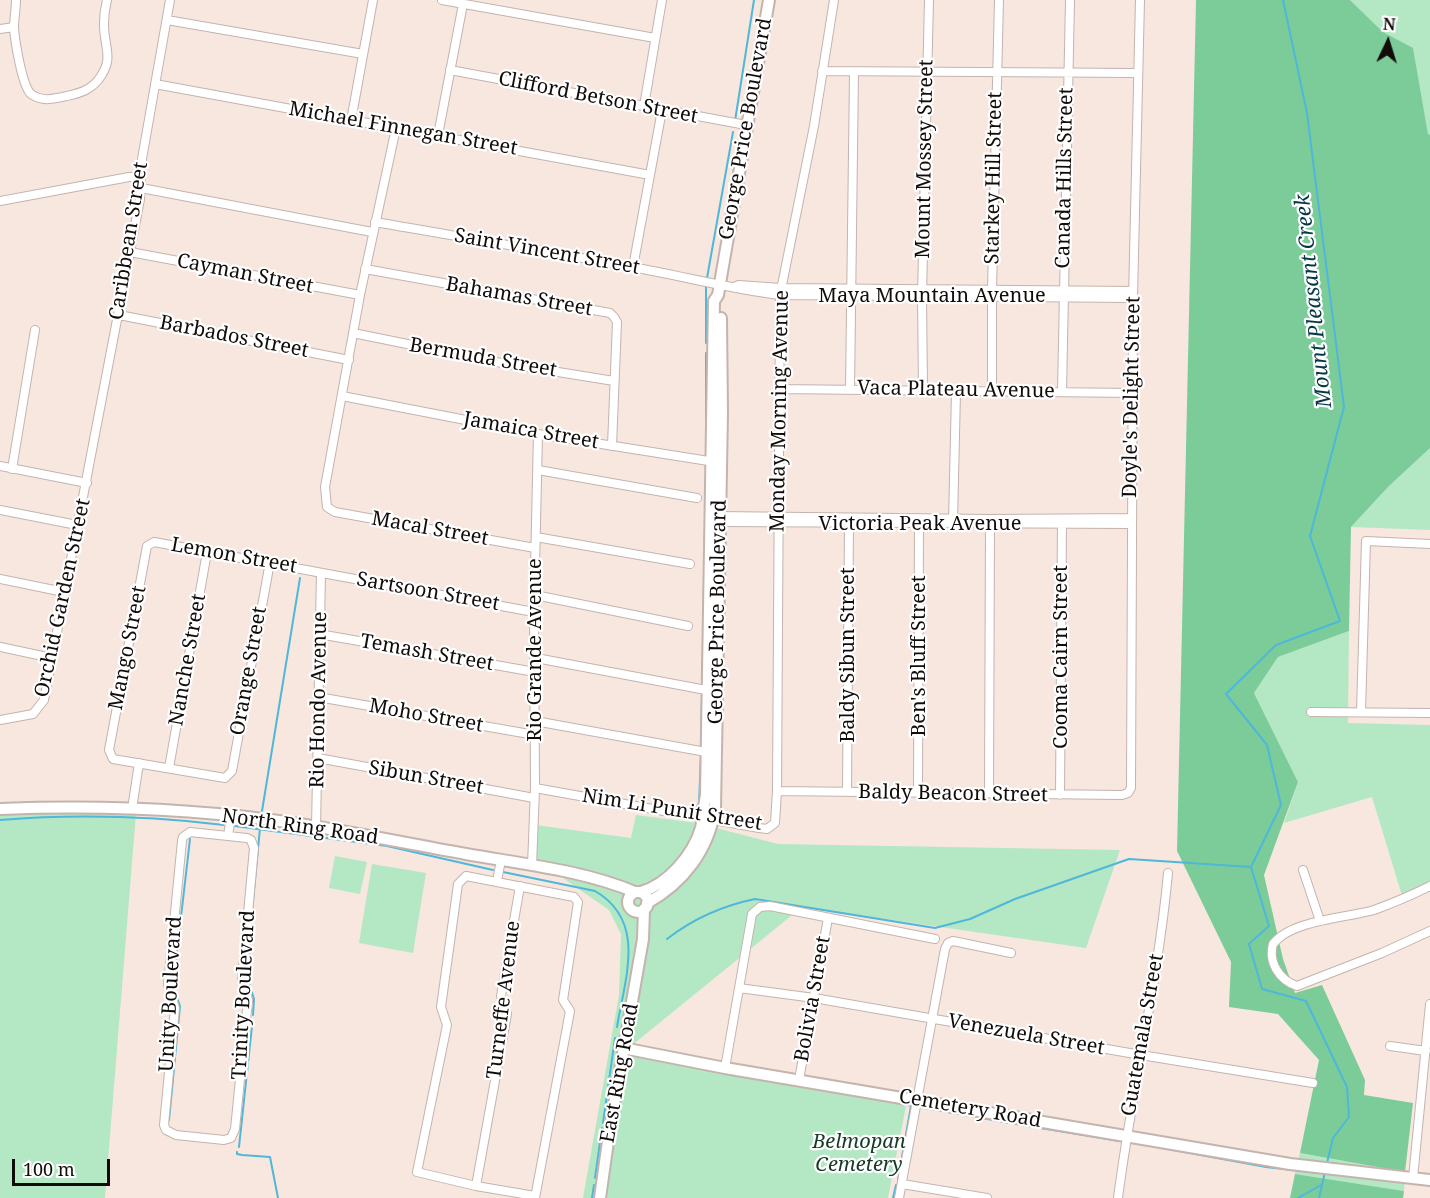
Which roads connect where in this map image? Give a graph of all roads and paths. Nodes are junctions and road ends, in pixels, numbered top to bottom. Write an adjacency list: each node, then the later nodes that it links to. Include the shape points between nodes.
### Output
1 (16, 0): 15 (street)
2 (107, 0): 15 (street, via 107,62 102,76 82,93 50,100 29,93)
3 (170, 0): 14 (street, Caribbean Street)
4 (373, 0): 18 (street)
5 (442, 0): 13 (street)
6 (662, 0): 17 (street)
7 (768, 0): 30 (main road, George Price Boulevard)
8 (834, 0): 20 (street, Monday Morning Avenue)
9 (929, 0): 22 (street, Mount Mossey Street)
10 (999, 0): 24 (street, Starkey Hill Street)
11 (1070, 0): 23 (street, Canada Hills Street)
12 (1140, 0): 25 (street, Doyle's Delight Street)
13 (463, 4): 17 (street); 19 (street)
14 (166, 20): 18 (street); 26 (street, Caribbean Street)
15 (14, 27): 16 (street)
16 (0, 29)
17 (655, 38): 27 (street)
18 (363, 54): 29 (street)
19 (450, 69): 27 (street, Clifford Betson Street); 32 (street)
20 (822, 71): 21 (street); 43 (street, Monday Morning Avenue)
21 (854, 72): 22 (street); 44 (street)
22 (926, 72): 24 (street); 45 (street, Mount Mossey Street)
23 (1067, 72): 24 (street); 25 (street); 47 (street, Canada Hills Street)
24 (996, 73): 46 (street, Starkey Hill Street)
25 (1137, 73): 48 (street, Doyle's Delight Street)
26 (155, 84): 29 (street, Michael Finnegan Street); 34 (street, Caribbean Street)
27 (644, 106): 28 (street, Clifford Betson Street)
28 (662, 110): 30 (street, Clifford Betson Street); 33 (street)
29 (351, 121): 31 (street, Michael Finnegan Street)
30 (746, 125): 42 (main road, George Price Boulevard)
31 (396, 128): 32 (street, Michael Finnegan Street); 37 (street)
32 (438, 135): 33 (street, Michael Finnegan Street)
33 (650, 175): 40 (street)
34 (141, 177): 35 (street, Caribbean Street); 36 (street)
35 (141, 188): 38 (street); 39 (street, Caribbean Street)
36 (0, 201)
37 (375, 222): 38 (street); 40 (street, Saint Vincent Street)
38 (372, 232): 41 (street)
39 (130, 252): 49 (street, Cayman Street); 50 (street, Caribbean Street)
40 (633, 267): 42 (street, Saint Vincent Street)
41 (365, 269): 49 (street); 54 (street, Bahamas Street, via 610,313 617,322)
42 (718, 289): 43 (street, Maya Mountain Avenue); 65 (main road, George Price Boulevard, via 714,301)
43 (781, 292): 44 (street, Maya Mountain Avenue); 55 (street, Monday Morning Avenue)
44 (851, 292): 45 (street, Maya Mountain Avenue); 56 (street)
45 (922, 293): 46 (street, Maya Mountain Avenue); 57 (street, Mount Mossey Street)
46 (992, 293): 47 (street, Maya Mountain Avenue); 59 (street, Starkey Hill Street)
47 (1062, 294): 48 (street, Maya Mountain Avenue); 60 (street, Canada Hills Street)
48 (1133, 294): 61 (street, Doyle's Delight Street)
49 (360, 295): 52 (street)
50 (119, 315): 53 (street, Barbados Street); 69 (street, Caribbean Street)
51 (35, 330): 67 (street)
52 (353, 333): 53 (street); 54 (street, Bermuda Street)
53 (349, 360): 62 (street)
54 (614, 381): 64 (street, Bahamas Street)
55 (779, 389): 56 (street, Vaca Plateau Avenue); 73 (street, Monday Morning Avenue)
56 (850, 389): 57 (street, Vaca Plateau Avenue)
57 (923, 390): 58 (street, Vaca Plateau Avenue)
58 (956, 392): 59 (street, Vaca Plateau Avenue); 75 (street)
59 (992, 392): 60 (street, Vaca Plateau Avenue)
60 (1062, 392): 61 (street, Vaca Plateau Avenue)
61 (1133, 393): 77 (street, Doyle's Delight Street)
62 (342, 396): 63 (street, Jamaica Street); 84 (street, Macal Street, via 325,487 327,507 335,512)
63 (538, 434): 64 (street, Jamaica Street); 68 (street, Rio Grande Avenue)
64 (612, 446): 65 (street, Jamaica Street)
65 (716, 462): 72 (main road, George Price Boulevard)
66 (0, 466): 67 (street)
67 (12, 469): 69 (street)
68 (538, 470): 70 (street); 81 (street, Rio Grande Avenue)
69 (87, 483): 80 (street, Orchid Garden Street)
70 (697, 498)
71 (0, 510): 80 (street)
72 (715, 519): 73 (street, Victoria Peak Avenue); 95 (main road, George Price Boulevard)
73 (778, 520): 74 (street, Victoria Peak Avenue); 113 (street, Monday Morning Avenue)
74 (849, 520): 78 (street, Victoria Peak Avenue); 114 (street, Baldy Sibun Street)
75 (953, 521): 78 (street, Victoria Peak Avenue); 79 (street, Victoria Peak Avenue)
76 (1062, 521): 77 (street, Victoria Peak Avenue); 79 (street, Victoria Peak Avenue); 118 (street, Cooma Cairn Street)
77 (1131, 521): 117 (street, Doyle's Delight Street)
78 (919, 522): 115 (street, Ben's Bluff Street)
79 (990, 522): 116 (street)
80 (77, 525): 90 (street, Orchid Garden Street)
81 (536, 537): 84 (street, Rio Grande Avenue); 87 (street)
82 (1430, 544): 103 (street, via 1366,541)
83 (147, 546): 85 (street, Lemon Street, via 154,542); 110 (street, Mango Street, via 109,750 113,759)
84 (535, 548): 91 (street, Rio Grande Avenue)
85 (207, 552): 86 (street, Lemon Street); 111 (street, Nanche Street)
86 (270, 562): 88 (street, Lemon Street); 111 (street, Orange Street, via 232,771 225,778)
87 (690, 564)
88 (321, 573): 92 (street, Sartsoon Street); 94 (street, Rio Hondo Avenue)
89 (0, 579): 90 (street)
90 (64, 592): 97 (street, Orchid Garden Street)
91 (535, 595): 92 (street, Rio Grande Avenue); 93 (street)
92 (534, 612): 98 (street, Rio Grande Avenue)
93 (688, 626)
94 (319, 634): 99 (street, Temash Street); 101 (street, Rio Hondo Avenue)
95 (713, 643): 108 (main road, George Price Boulevard); 123 (main road, George Price Boulevard)
96 (0, 647): 97 (street)
97 (52, 658): 105 (street, Orchid Garden Street, via 41,706 33,714)
98 (536, 658): 99 (street, Rio Grande Avenue); 100 (street)
99 (535, 672): 106 (street, Rio Grande Avenue)
100 (706, 690)
101 (318, 697): 107 (street, Moho Street); 109 (street, Rio Hondo Avenue)
102 (1311, 712): 103 (street)
103 (1361, 712): 104 (street)
104 (1430, 713)
105 (0, 720)
106 (535, 721): 107 (street, Rio Grande Avenue); 108 (street)
107 (535, 735): 112 (street, Rio Grande Avenue)
108 (706, 752): 123 (main road, George Price Boulevard)
109 (318, 758): 119 (street, Sibun Street); 124 (street, Rio Hondo Avenue)
110 (139, 763): 111 (street); 120 (street)
111 (169, 768)
112 (535, 788): 119 (street, Rio Grande Avenue); 123 (street, Nim Li Punit Street)
113 (777, 790): 114 (street, Baldy Beacon Street); 123 (street, Nim Li Punit Street, via 777,818 767,829)
114 (847, 792): 115 (street, Baldy Beacon Street)
115 (918, 793): 116 (street, Baldy Beacon Street)
116 (989, 793): 118 (street, Baldy Beacon Street)
117 (1128, 793): 118 (street, Baldy Beacon Street)
118 (1060, 795)
119 (534, 798): 127 (street, Rio Grande Avenue)
120 (132, 808): 121 (main road, North Ring Road); 122 (main road, North Ring Road)
121 (0, 809)
122 (231, 816): 124 (main road, North Ring Road); 125 (street)
123 (708, 819): 133 (main road, George Price Boulevard, via 668,889)
124 (316, 827): 126 (main road, North Ring Road)
125 (228, 836): 152 (street, Trinity Boulevard, via 247,838 254,848 242,979 248,1000 247,1021); 152 (street, Unity Boulevard, via 190,832 182,841 168,984 175,1008 163,1120 166,1130 176,1135)
126 (501, 860): 127 (main road, North Ring Road); 130 (street)
127 (532, 866): 133 (main road, North Ring Road, via 610,882)
128 (1302, 870): 135 (street)
129 (1168, 873): 146 (street, Guatemala Street)
130 (497, 881): 131 (street); 156 (street, via 466,876 458,884 441,1007 447,1025 417,1172)
131 (520, 886): 156 (street, Turneffe Avenue, via 501,996 507,1014); 157 (street, via 574,897 579,902 563,1000 570,1011)
132 (1430, 886): 135 (street, via 1373,910)
133 (638, 902): 144 (main road, East Ring Road, via 641,947)
134 (828, 918): 137 (street); 139 (street, via 760,907 752,914); 140 (street, Bolivia Street)
135 (1320, 921): 136 (street, via 1277,939 1272,949 1282,979 1297,986 1304,984)
136 (1430, 931)
137 (935, 939)
138 (1011, 953): 142 (street, via 948,943)
139 (739, 988): 140 (street, Venezuela Street); 147 (street)
140 (814, 998): 142 (street, Venezuela Street); 148 (street, Bolivia Street)
141 (1430, 1004): 145 (street)
142 (932, 1018): 146 (street, Venezuela Street); 150 (street)
143 (1390, 1046): 145 (street)
144 (623, 1048): 147 (main road, Cemetery Road); 158 (main road, East Ring Road)
145 (1426, 1051): 153 (street)
146 (1141, 1056): 149 (street, Venezuela Street); 151 (street, Guatemala Street)
147 (725, 1068): 148 (main road, Cemetery Road)
148 (799, 1080): 150 (main road, Cemetery Road)
149 (1313, 1083)
150 (917, 1099): 151 (main road, Cemetery Road); 155 (street)
151 (1126, 1136): 153 (main road, Cemetery Road, via 1290,1164); 161 (street, Guatemala Street)
152 (231, 1138)
153 (1413, 1178): 154 (main road, Cemetery Road)
154 (1430, 1180)
155 (902, 1184): 159 (street); 160 (street)
156 (476, 1186): 157 (street)
157 (535, 1197)
158 (600, 1198)
159 (899, 1198)
160 (987, 1198)
161 (1118, 1198)

